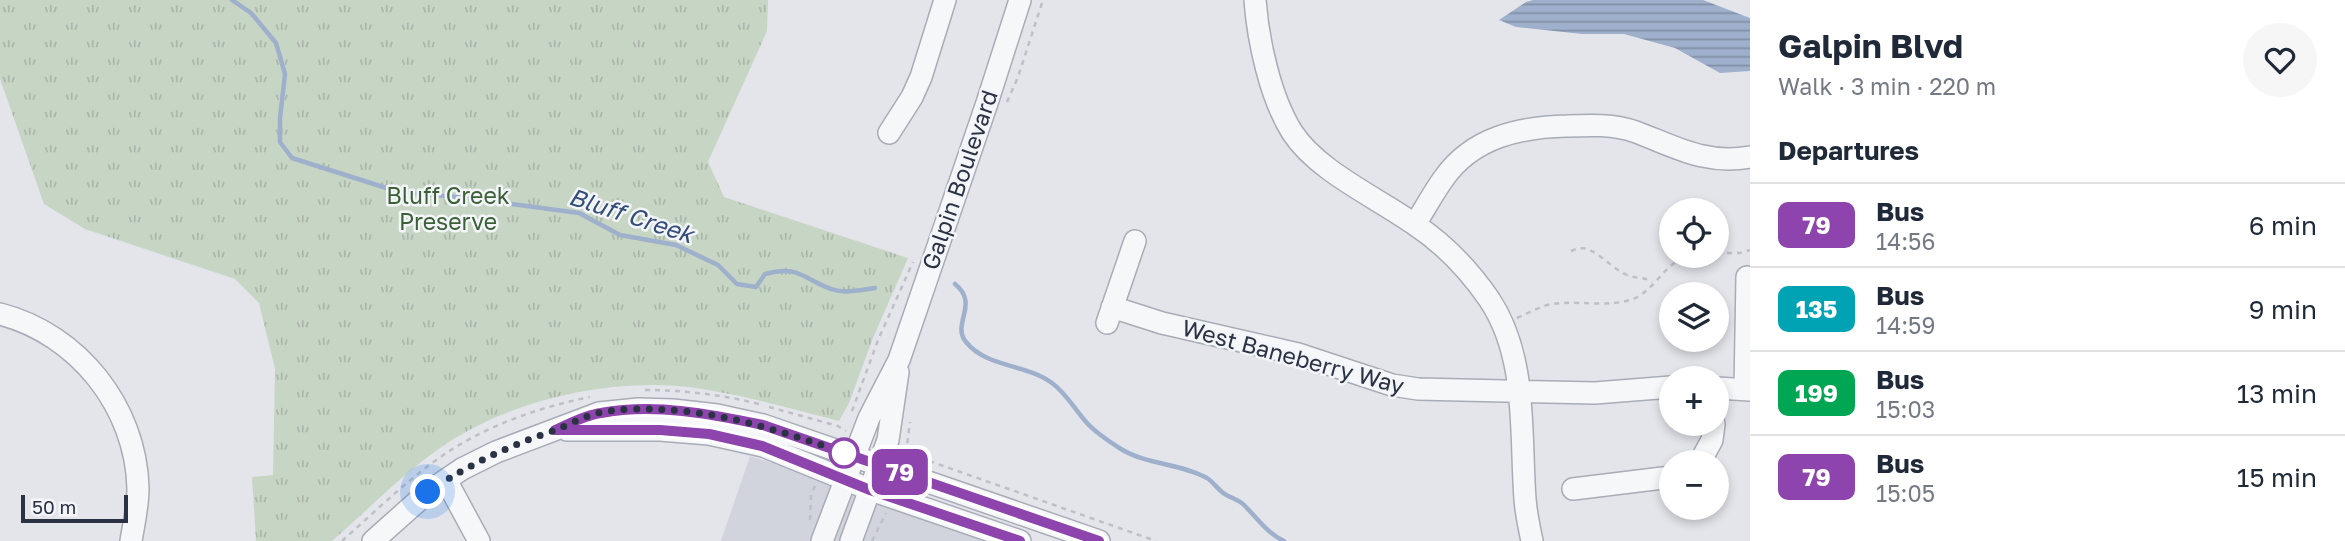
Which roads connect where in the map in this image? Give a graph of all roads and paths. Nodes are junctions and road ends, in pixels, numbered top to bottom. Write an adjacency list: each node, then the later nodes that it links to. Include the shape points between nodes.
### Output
1 (945, 0): 6 (street, via 921,77)
2 (1020, 0): 13 (street, Galpin Boulevard)
3 (1043, 0): 5 (path)
4 (1255, 0): 8 (street, via 1270,76 1292,132 1326,166)
5 (1007, 103)
6 (889, 132)
7 (1750, 157): 8 (street, via 1692,155 1616,127 1528,128 1485,142 1464,157 1445,176)
8 (1415, 224): 18 (street, via 1456,259)
9 (1135, 241): 22 (street, West Baneberry Way, via 1110,315 1298,354 1392,385)
10 (1750, 250): 12 (path)
11 (1571, 251): 16 (path, via 1588,249 1622,273)
12 (1729, 252)
13 (934, 258): 19 (street, Galpin Boulevard); 25 (path, via 913,261)
14 (1667, 268): 16 (path)
15 (1747, 277): 23 (street)
16 (1653, 283): 18 (path, via 1632,299 1554,304)
17 (0, 314): 34 (street, via 35,327 60,343 109,393 130,440 135,466 137,501)
18 (1503, 324): 22 (street)
19 (899, 360): 27 (street, Galpin Boulevard); 28 (street, Galpin Boulevard)
20 (1659, 388): 22 (street, West Baneberry Way, via 1595,393)
21 (1729, 389): 23 (street)
22 (1519, 390): 42 (street, via 1525,502)
23 (1747, 390)
24 (910, 418): 41 (path, via 906,453)
25 (848, 419)
26 (555, 430): 27 (street, via 599,413 673,410 763,425); 30 (street, via 496,452); 31 (street, via 709,434 762,446)
27 (854, 456): 28 (street); 31 (street, Galpin Boulevard)
28 (880, 465): 33 (street, Galpin Boulevard); 40 (street)
29 (1659, 478): 32 (street)
30 (446, 480): 35 (street); 36 (street)
31 (844, 480): 33 (street); 37 (street, Galpin Boulevard)
32 (1573, 489)
33 (870, 490): 38 (street, Galpin Boulevard); 39 (street)
34 (131, 541)
35 (373, 541)
36 (479, 541)
37 (822, 541)
38 (851, 541)
39 (1020, 541)
40 (1099, 541)
41 (1156, 541)
42 (1532, 541)

